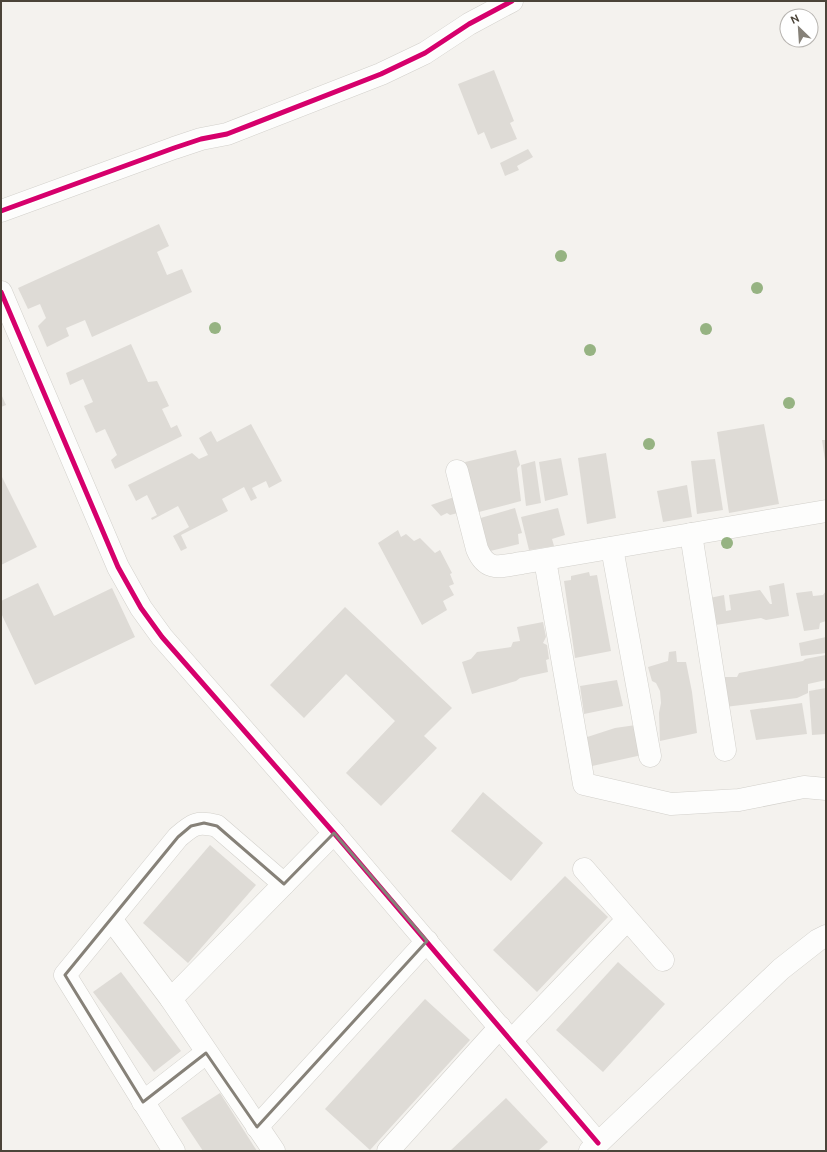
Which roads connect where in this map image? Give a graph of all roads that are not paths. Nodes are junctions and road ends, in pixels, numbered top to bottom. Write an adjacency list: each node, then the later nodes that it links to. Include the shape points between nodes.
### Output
1 (512, 1): 2 (street, via 469,24 425,53 381,74 227,134 174,148)
2 (1, 211)
3 (1, 292): 12 (street, via 118,567 141,608 162,637)
4 (457, 471): 8 (street, via 481,558 489,565 501,566)
5 (826, 511): 6 (street)
6 (691, 534): 7 (street); 9 (street)
7 (612, 548): 8 (street); 10 (street)
8 (545, 560): 11 (street, via 584,784 671,804 739,800 804,787)
9 (725, 750)
10 (650, 756)
11 (826, 789)
12 (334, 833): 14 (street); 18 (street)
13 (584, 869): 16 (street)
14 (284, 884): 15 (street, via 217,826 204,823 191,826 178,836); 20 (street)
15 (111, 919): 20 (street); 23 (street, via 65,975)
16 (627, 920): 19 (street); 21 (street)
17 (826, 936): 25 (street, via 781,969)
18 (427, 942): 21 (street); 24 (street)
19 (663, 960)
20 (171, 999): 22 (street)
21 (505, 1034): 25 (street); 28 (street)
22 (206, 1052): 23 (street); 24 (street)
23 (143, 1102): 26 (street)
24 (257, 1127): 27 (street)
25 (594, 1147)
26 (174, 1151)
27 (274, 1151)
28 (388, 1151)

